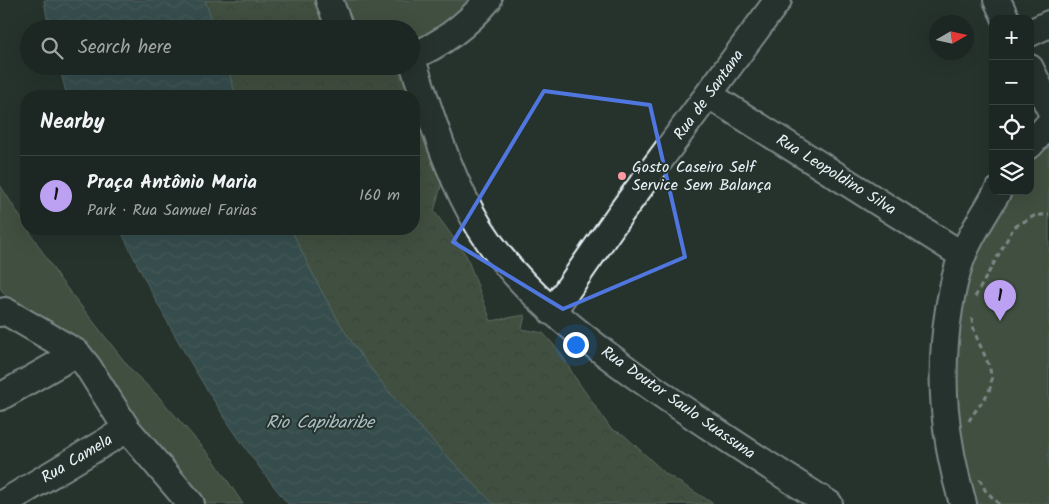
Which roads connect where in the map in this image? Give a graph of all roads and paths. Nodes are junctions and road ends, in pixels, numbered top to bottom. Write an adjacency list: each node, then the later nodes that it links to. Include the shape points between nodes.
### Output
1 (329, 0): 6 (street)
2 (488, 0): 9 (street, via 453,33)
3 (778, 0): 12 (street, Rua de Santana)
4 (997, 0): 5 (street)
5 (1004, 15)
6 (337, 20)
7 (1049, 24): 8 (street)
8 (1034, 31)
9 (420, 53)
10 (418, 75): 21 (street, Rua Doutor Saulo Suassuna, via 460,192 507,265)
11 (1034, 76): 13 (street)
12 (709, 95): 18 (street, Rua Leopoldino Silva); 21 (street, Rua de Santana)
13 (1049, 107)
14 (1049, 124): 15 (street)
15 (1034, 141)
16 (996, 195): 18 (street)
17 (1049, 214): 19 (path, via 1034,216 1014,227 981,282)
18 (962, 255): 31 (street, via 945,334 943,374 944,415)
19 (972, 304)
20 (3, 312): 23 (street)
21 (552, 312): 30 (street, Rua Doutor Saulo Suassuna, via 658,392)
22 (972, 312): 25 (path, via 972,327 991,371 991,386)
23 (77, 353): 24 (street); 26 (street)
24 (0, 397)
25 (967, 426)
26 (127, 429): 28 (street); 29 (street, Rua Camela)
27 (978, 476): 32 (path)
28 (179, 500)
29 (2, 504)
30 (829, 504)
31 (963, 504)
32 (998, 504)

